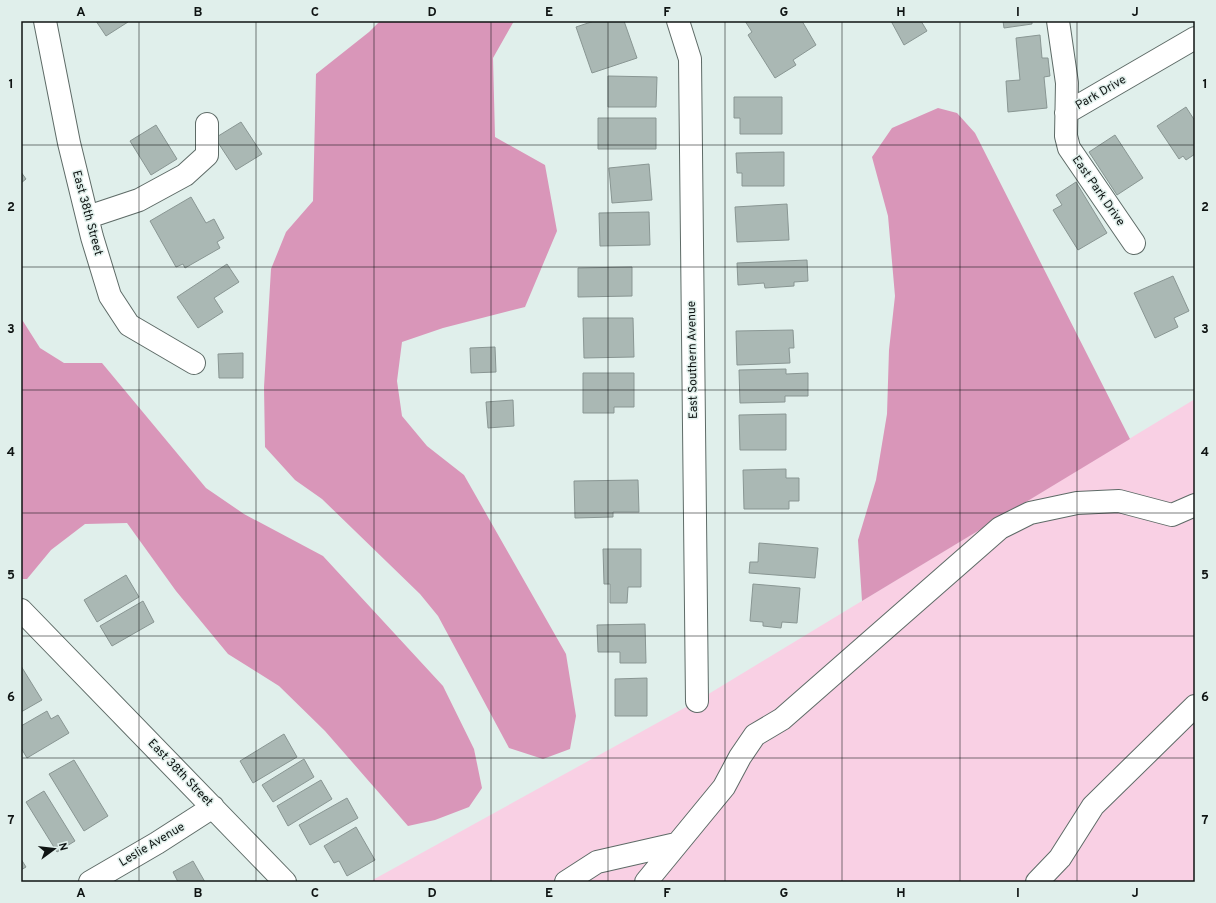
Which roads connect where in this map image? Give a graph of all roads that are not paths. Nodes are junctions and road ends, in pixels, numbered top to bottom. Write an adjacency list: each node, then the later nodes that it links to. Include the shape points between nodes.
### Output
1 (45, 21): 7 (street, East 38th Street, via 69,143)
2 (678, 21): 12 (street, East Southern Avenue, via 690,60)
3 (1058, 21): 5 (street, Park Drive, via 1067,83)
4 (1195, 38): 5 (street, Park Drive)
5 (1066, 113): 8 (street, East Park Drive, via 1069,148)
6 (207, 124): 7 (street, via 207,154 185,175 140,200)
7 (88, 217): 9 (street, East 38th Street, via 110,296 129,325)
8 (1134, 243)
9 (194, 363)
10 (1195, 505): 15 (street, via 1172,514 1119,501 1077,503 1030,513 1000,528 782,719 756,735 740,757 724,787)
11 (21, 610): 14 (street, East 38th Street)
12 (696, 701)
13 (1195, 706): 20 (street, via 1093,806 1060,858)
14 (213, 807): 16 (street, Leslie Avenue); 17 (street, East 38th Street)
15 (676, 844): 18 (street, via 597,862); 19 (street)
16 (90, 882)
17 (286, 882)
18 (566, 882)
19 (646, 882)
20 (1037, 882)

